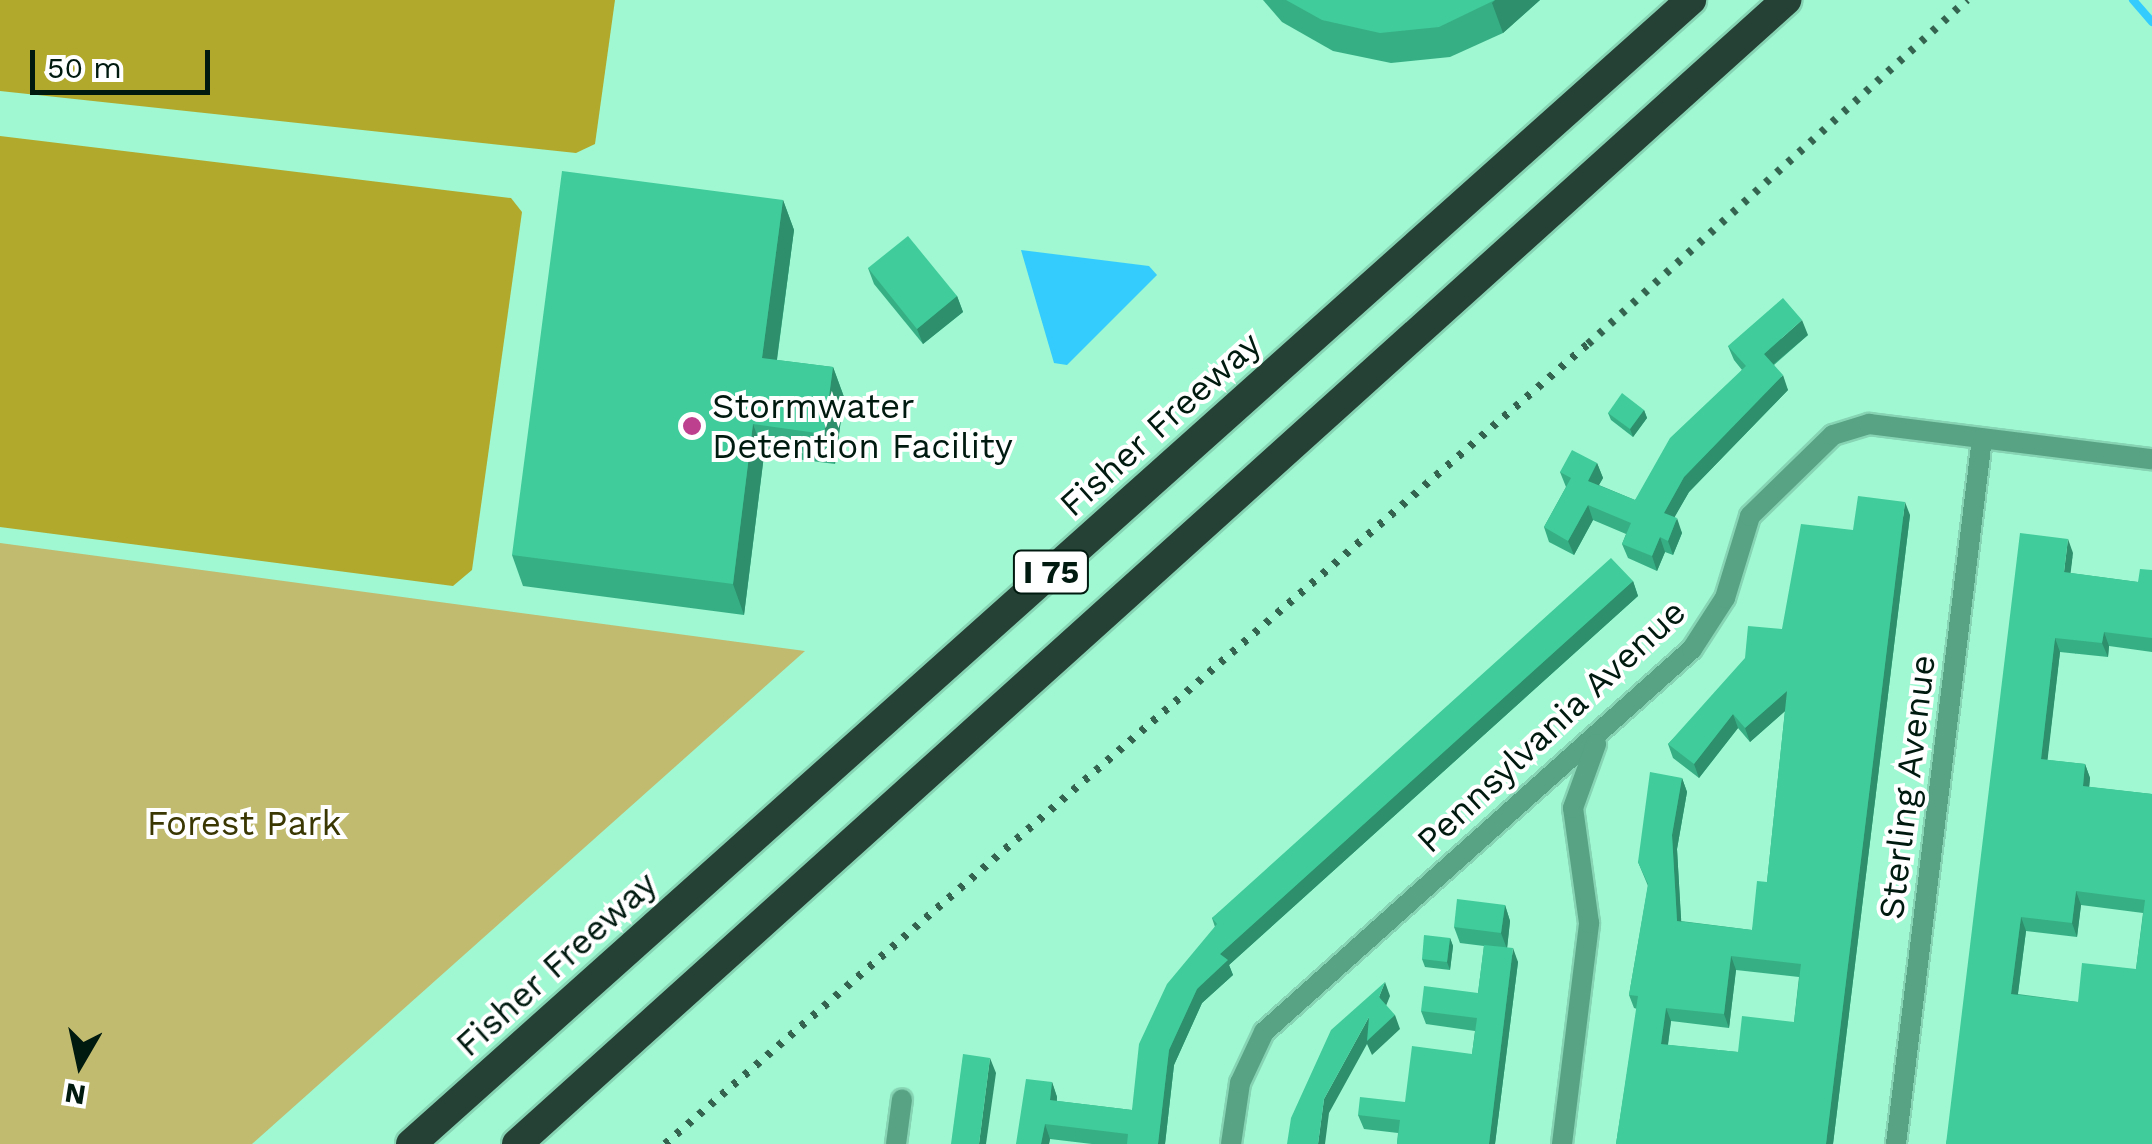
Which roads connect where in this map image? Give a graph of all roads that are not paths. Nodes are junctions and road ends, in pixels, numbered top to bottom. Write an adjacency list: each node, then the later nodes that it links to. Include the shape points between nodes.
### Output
1 (1690, 0): 7 (highway, Fisher Freeway / I 75)
2 (1786, 0): 8 (highway, I 75)
3 (1982, 439): 4 (street, Pennsylvania Avenue); 5 (street, Pennsylvania Avenue, via 1869,424 1833,435 1750,516 1704,635); 12 (street, Sterling Avenue)
4 (2152, 459)
5 (1620, 715): 10 (street, Pennsylvania Avenue, via 1276,1018 1252,1053); 11 (street, via 1594,747 1573,808 1589,923)
6 (902, 1099): 9 (street)
7 (412, 1144)
8 (518, 1144)
9 (896, 1144)
10 (1231, 1144)
11 (1562, 1144)
12 (1896, 1144)

